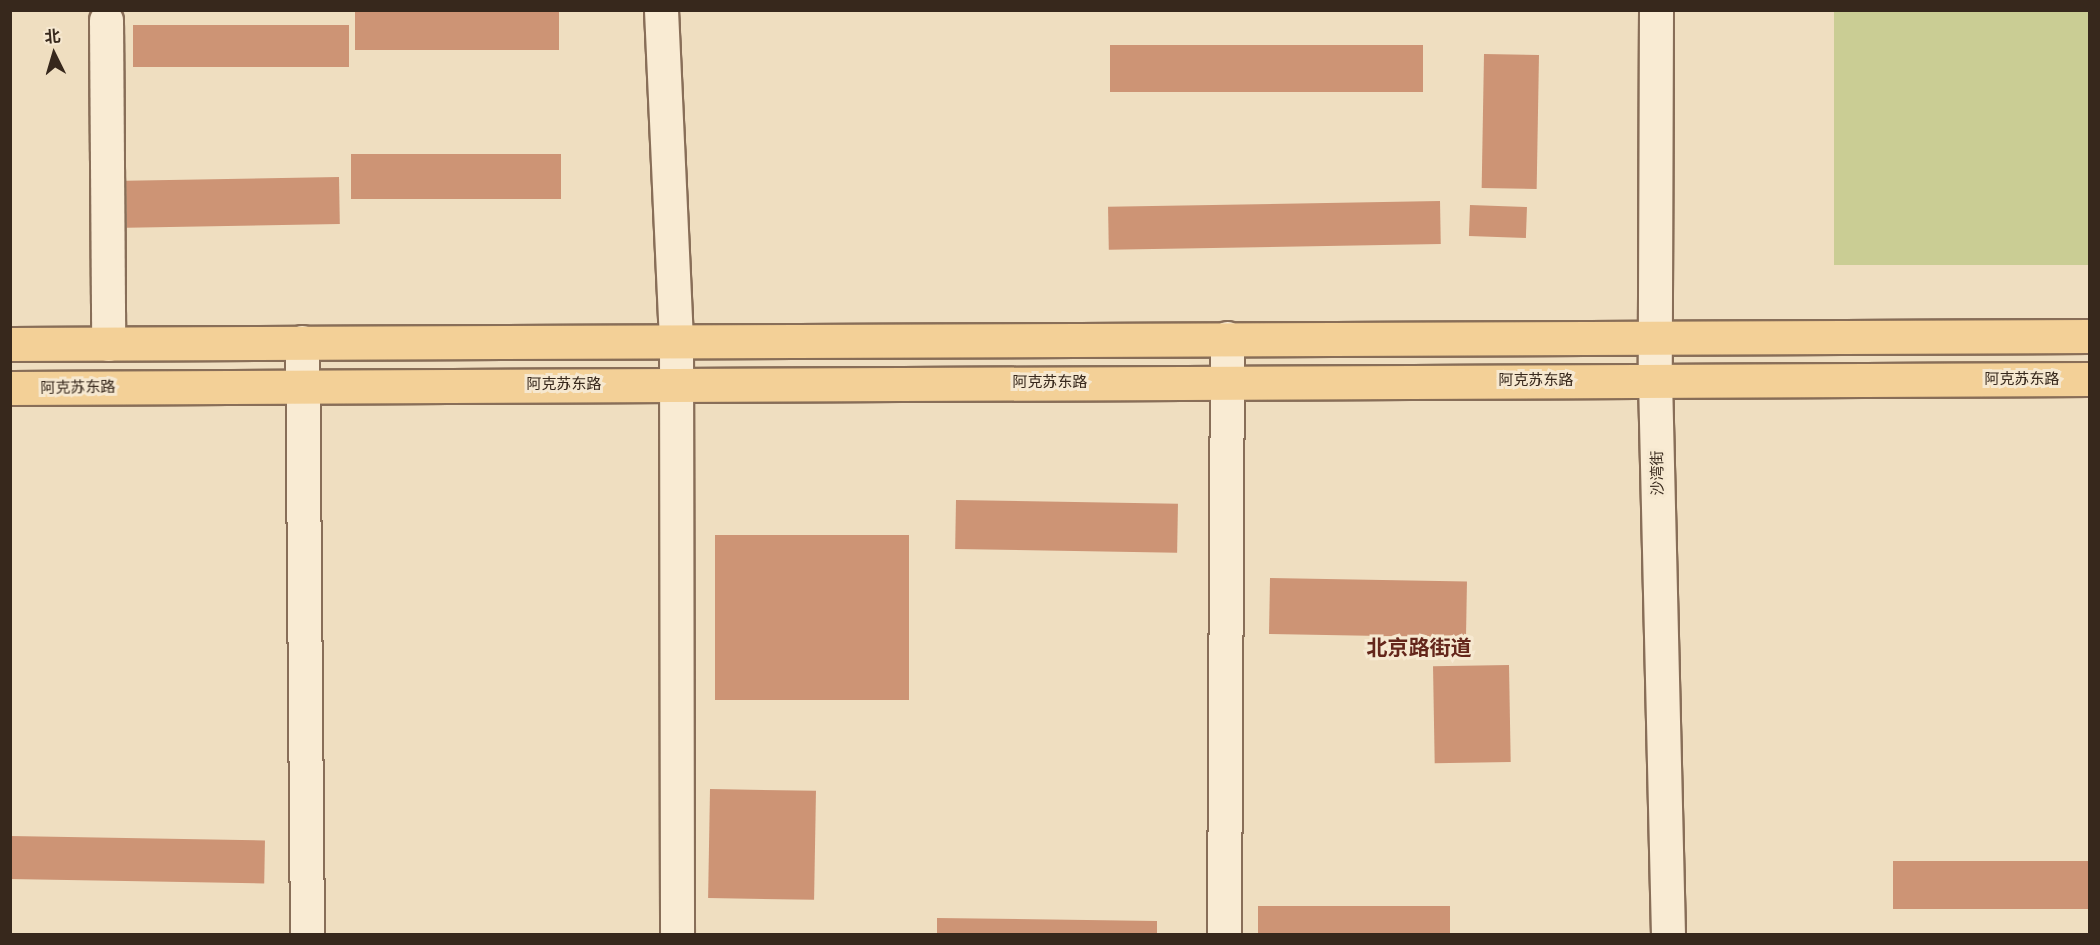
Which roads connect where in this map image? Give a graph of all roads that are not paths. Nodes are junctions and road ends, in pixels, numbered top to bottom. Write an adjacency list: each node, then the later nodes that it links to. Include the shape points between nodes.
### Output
1 (661, 10): 7 (street)
2 (1656, 10): 4 (street, 沙湾街)
3 (106, 20): 10 (street)
4 (1655, 336): 5 (main road); 6 (main road); 11 (street, 沙湾街)
5 (2090, 336)
6 (1227, 338): 7 (main road); 13 (street)
7 (676, 340): 8 (main road); 14 (street)
8 (302, 342): 10 (main road); 15 (street)
9 (10, 344): 10 (main road)
10 (108, 344)
11 (1655, 379): 12 (main road, 阿克苏东路); 13 (main road, 阿克苏东路); 20 (street, 沙湾街)
12 (2090, 379)
13 (1227, 381): 14 (main road, 阿克苏东路); 19 (street)
14 (676, 384): 15 (main road, 阿克苏东路); 18 (street)
15 (302, 385): 16 (main road, 阿克苏东路); 17 (street)
16 (10, 388)
17 (307, 934)
18 (676, 934)
19 (1224, 934)
20 (1668, 934)

